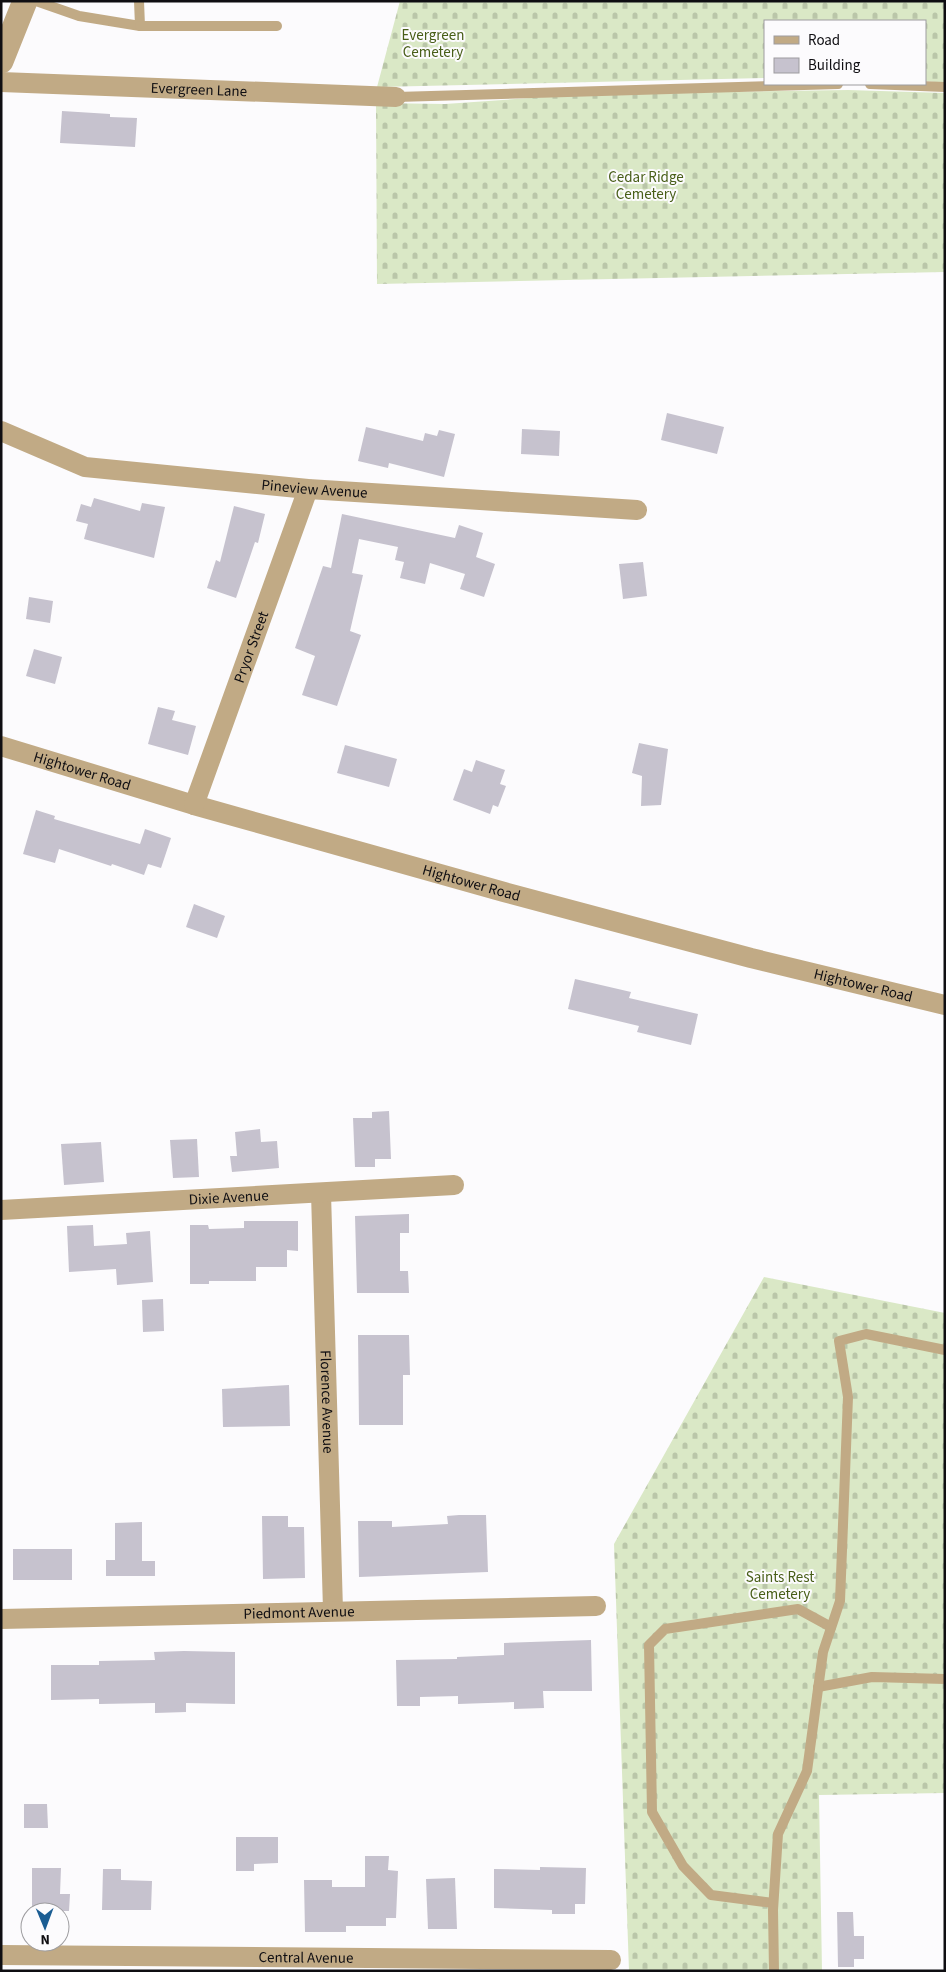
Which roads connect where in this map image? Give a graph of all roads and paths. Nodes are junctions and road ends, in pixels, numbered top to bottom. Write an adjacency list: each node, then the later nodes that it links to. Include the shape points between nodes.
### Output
1 (25, 1): 6 (street)
2 (36, 1): 4 (lane, via 79,16)
3 (139, 1): 4 (lane)
4 (140, 26): 5 (lane)
5 (277, 26)
6 (1, 61)
7 (1, 82): 11 (street, Evergreen Lane)
8 (806, 85): 11 (lane)
9 (908, 85): 10 (lane)
10 (945, 86)
11 (396, 98)
12 (1, 431): 13 (street, Pineview Avenue, via 85,467)
13 (308, 489): 14 (street, Pineview Avenue); 16 (street, Pryor Street)
14 (637, 510)
15 (1, 746): 16 (street, Hightower Road)
16 (194, 805): 17 (street, Hightower Road, via 513,895)
17 (945, 1005)
18 (454, 1185): 19 (street, Dixie Avenue)
19 (321, 1193): 20 (street, Dixie Avenue); 23 (street, Florence Avenue)
20 (1, 1210)
21 (945, 1350): 25 (lane, via 866,1334 838,1341 848,1397 840,1600)
22 (596, 1606): 23 (street, Piedmont Avenue)
23 (333, 1610): 24 (street, Piedmont Avenue)
24 (1, 1619)
25 (831, 1627): 27 (lane, via 823,1652); 28 (lane, via 798,1609 665,1629 649,1646 652,1812 684,1866 711,1895)
26 (945, 1679): 27 (lane, via 872,1677)
27 (818, 1687): 28 (lane, via 807,1771 778,1834)
28 (773, 1903): 31 (lane)
29 (1, 1955): 30 (street, Central Avenue)
30 (611, 1960)
31 (774, 1971)

